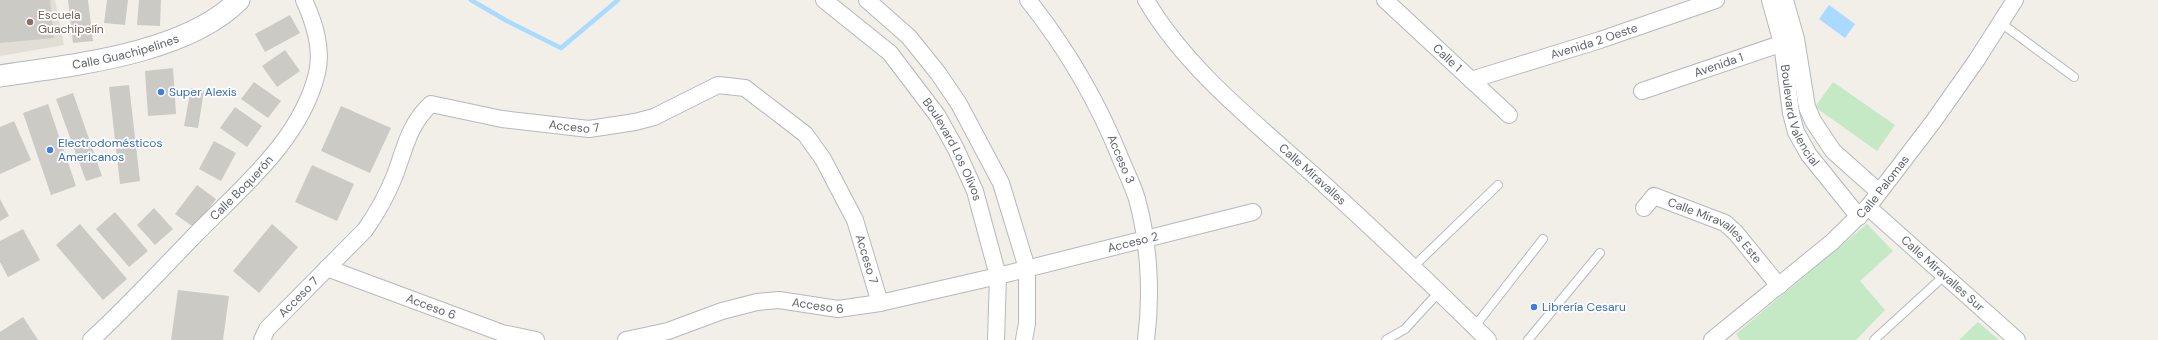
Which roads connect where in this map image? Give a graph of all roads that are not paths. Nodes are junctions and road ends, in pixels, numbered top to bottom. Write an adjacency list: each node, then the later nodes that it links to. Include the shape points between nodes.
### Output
1 (239, 0): 16 (street, Calle Guachipelines, via 203,28 123,56)
2 (304, 0): 37 (street, Calle Boquerón, via 315,25 318,47 318,72 305,109 273,155)
3 (824, 0): 14 (street, Boulevard Los Olivos)
4 (867, 0): 12 (street, Boulevard Los Olivos)
5 (1028, 0): 26 (street, Acceso 3, via 1095,102 1136,198)
6 (1146, 0): 29 (street, Calle Miravalles, via 1159,22 1216,87)
7 (1385, 0): 18 (street, Calle 1)
8 (1716, 0): 18 (street, Avenida 2 Oeste, via 1600,40)
9 (1770, 0): 15 (street, Boulevard Valencial)
10 (1784, 0): 15 (street, Boulevard Valencial)
11 (2015, 0): 13 (street, Calle Palomas)
12 (883, 16): 14 (street); 31 (street, Boulevard Los Olivos, via 909,37 938,73 959,104 1001,183)
13 (2001, 23): 17 (lane); 22 (street, Calle Palomas, via 1933,122)
14 (862, 31): 31 (street, Boulevard Los Olivos, via 890,53 917,86 949,135)
15 (1789, 41): 19 (street, Avenida 1); 22 (street, Boulevard Valencial, via 1813,121 1833,150); 25 (street, Boulevard Valencial, via 1791,113 1796,132 1809,155)
16 (0, 76)
17 (2074, 77)
18 (1471, 80): 20 (street, Calle 1)
19 (1642, 91)
20 (1509, 115)
21 (1498, 185): 29 (lane)
22 (1879, 192): 25 (street, Calle Palomas)
23 (1644, 208): 33 (street, Calle Miravalles Este, via 1654,196 1725,224 1736,233)
24 (1253, 212): 26 (street, Acceso 2)
25 (1863, 212): 32 (street, Calle Miravalles Sur); 33 (street, Calle Palomas, via 1832,242)
26 (1145, 239): 31 (street, Acceso 2); 43 (street, Acceso 3, via 1148,271)
27 (1543, 239): 36 (lane)
28 (1600, 253): 46 (lane)
29 (1414, 267): 34 (street, Calle Miravalles)
30 (327, 268): 35 (street, Acceso 7, via 365,230 377,214 409,134 418,116 431,104 502,120 588,129 654,117 718,85 732,85 745,88 805,134 823,159 854,220); 38 (street, Acceso 7, via 267,329); 39 (street, Acceso 6, via 502,333)
31 (1012, 272): 35 (street, Acceso 6); 41 (street, Boulevard Los Olivos); 42 (street, Boulevard Los Olivos, via 1027,323)
32 (1944, 276): 48 (lane); 49 (street, Calle Miravalles Sur)
33 (1779, 286): 47 (street, Calle Palomas)
34 (1439, 292): 36 (street, Calle Miravalles); 44 (lane, via 1405,329)
35 (880, 303): 40 (street, Acceso 6, via 838,310 779,300 757,302 722,311 668,331)
36 (1474, 326): 45 (street, Calle Miravalles)
37 (90, 340)
38 (262, 340)
39 (536, 340)
40 (626, 340)
41 (996, 340)
42 (1024, 340)
43 (1146, 340)
44 (1386, 340)
45 (1488, 340)
46 (1528, 340)
47 (1712, 340)
48 (1874, 340)
49 (2018, 340)

